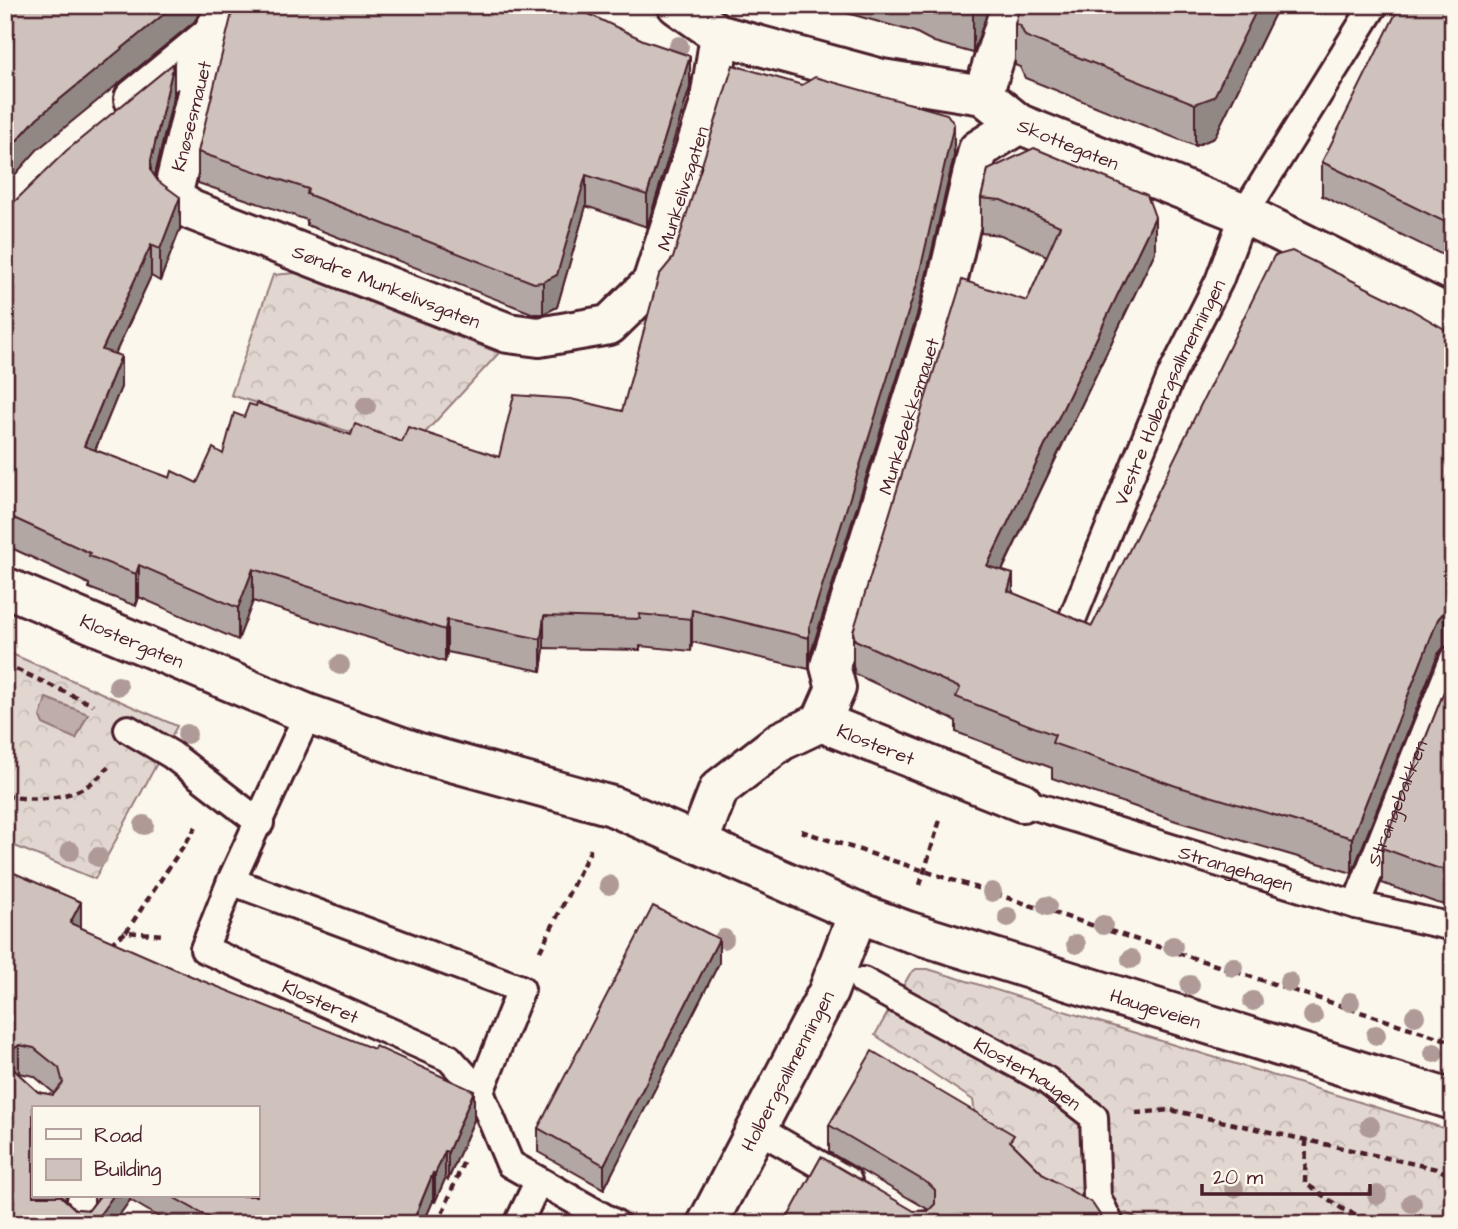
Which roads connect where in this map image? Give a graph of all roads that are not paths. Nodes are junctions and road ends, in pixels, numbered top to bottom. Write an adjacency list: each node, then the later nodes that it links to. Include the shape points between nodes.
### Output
1 (677, 5): 5 (street)
2 (1011, 5): 6 (street)
3 (1374, 5): 10 (lane, Vestre Holbergsallmenningen)
4 (220, 21): 7 (street, Knøsesmauet); 9 (street, Knøsesmauet)
5 (720, 35): 6 (street, via 881,79); 12 (street, Munkelivsgaten, via 709,106 652,283)
6 (983, 95): 8 (street, Skottegaten)
7 (104, 123)
8 (1018, 124): 10 (street, Skottegaten); 17 (street, Munkebekksmauet, via 978,150 938,321 830,666 836,688)
9 (172, 196): 12 (street, Søndre Munkelivsgaten, via 191,210 508,333 539,337)
10 (1244, 214): 11 (street, Skottegaten); 14 (lane, Vestre Holbergsallmenningen, via 1219,281 1172,373)
11 (1453, 317)
12 (609, 325)
13 (5, 587): 16 (street, Klostergaten)
14 (1071, 622)
15 (1453, 660): 23 (lane, Strangebakken)
16 (309, 714): 20 (lane); 21 (street, via 419,753 612,806)
17 (821, 722): 19 (street, Klosteret); 21 (street, Klosteret, via 781,741 719,789)
18 (128, 729): 20 (lane, via 172,755)
19 (1022, 802): 23 (lane, Strangehagen)
20 (260, 823): 22 (lane)
21 (698, 843): 24 (street)
22 (231, 880): 27 (lane, Klosteret, via 204,949 449,1058); 27 (lane, via 521,989)
23 (1356, 905): 25 (lane, Strangehagen)
24 (858, 913): 28 (street, Haugeveien); 29 (street, Holbergsallmenningen, via 828,992)
25 (1453, 927)
26 (863, 981): 37 (lane, Klosterhaugen, via 1046,1080 1094,1117 1097,1197)
27 (480, 1092): 30 (lane, Klosteret, via 510,1164)
28 (1453, 1100)
29 (758, 1129): 31 (lane); 36 (street, Holbergsallmenningen)
30 (538, 1182): 34 (lane); 35 (lane, Klosteret)
31 (865, 1191)
32 (82, 1198): 33 (lane, via 77,1220)
33 (83, 1224)
34 (518, 1224)
35 (616, 1224)
36 (707, 1224)
37 (1110, 1224)

